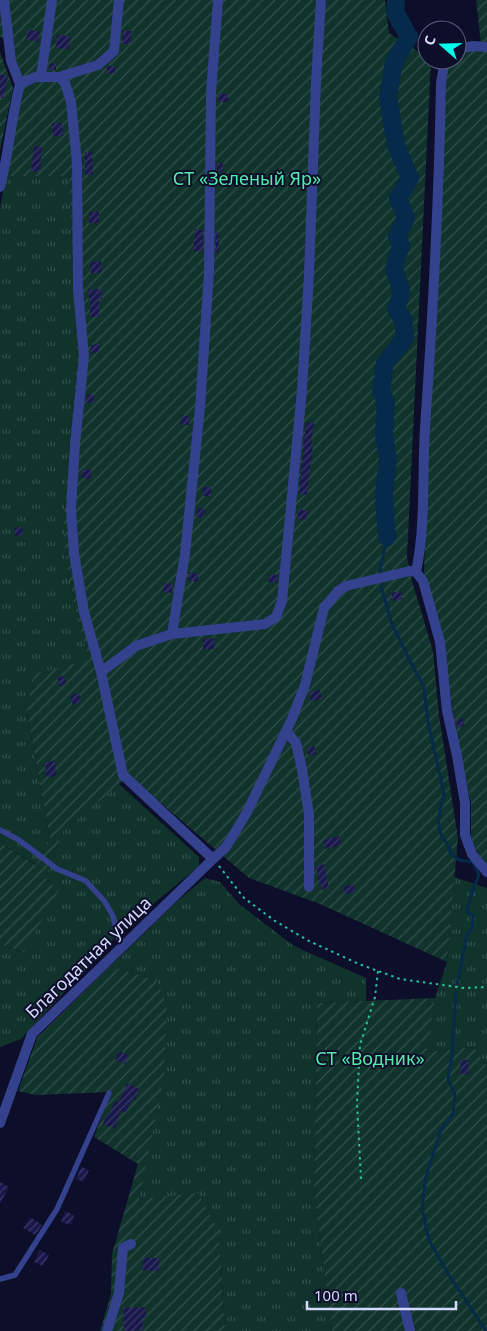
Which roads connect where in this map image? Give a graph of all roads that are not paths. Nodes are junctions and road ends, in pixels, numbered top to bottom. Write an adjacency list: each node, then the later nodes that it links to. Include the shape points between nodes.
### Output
1 (4, 0): 11 (street, via 11,61)
2 (52, 0): 9 (street)
3 (119, 0): 10 (street, via 114,52 98,65)
4 (218, 0): 14 (street, via 211,93 209,272 200,408 185,554)
5 (321, 0): 14 (street, via 302,390 282,601 276,617 265,624)
6 (467, 47): 7 (street)
7 (487, 47)
8 (443, 70): 13 (street, via 437,239 423,458 423,514)
9 (40, 76): 10 (street); 11 (street)
10 (59, 77): 15 (street, via 65,83 71,102 75,128 78,290 84,356 72,490 74,544 84,612)
11 (20, 84): 12 (street)
12 (0, 186)
13 (416, 572): 16 (street, Благодатная улица, via 346,586 329,600 324,608 305,685); 19 (street, via 423,581 440,642 447,711 465,803 465,836 472,854)
14 (172, 634): 15 (street, via 136,646)
15 (101, 672): 18 (street, via 123,776)
16 (286, 731): 18 (street, Благодатная улица, via 246,814 226,847); 20 (street, via 296,743 309,815)
17 (0, 830): 21 (lane, via 57,869 86,881 113,916)
18 (212, 859): 21 (street, Благодатная улица)
19 (487, 872)
20 (309, 887)
21 (121, 947): 23 (street, Благодатная улица, via 32,1034)
22 (109, 1093): 25 (lane, via 57,1210 14,1275)
23 (0, 1123)
24 (131, 1244): 27 (street, via 123,1248 119,1293)
25 (0, 1279)
26 (401, 1293): 28 (street)
27 (107, 1331)
28 (410, 1331)

